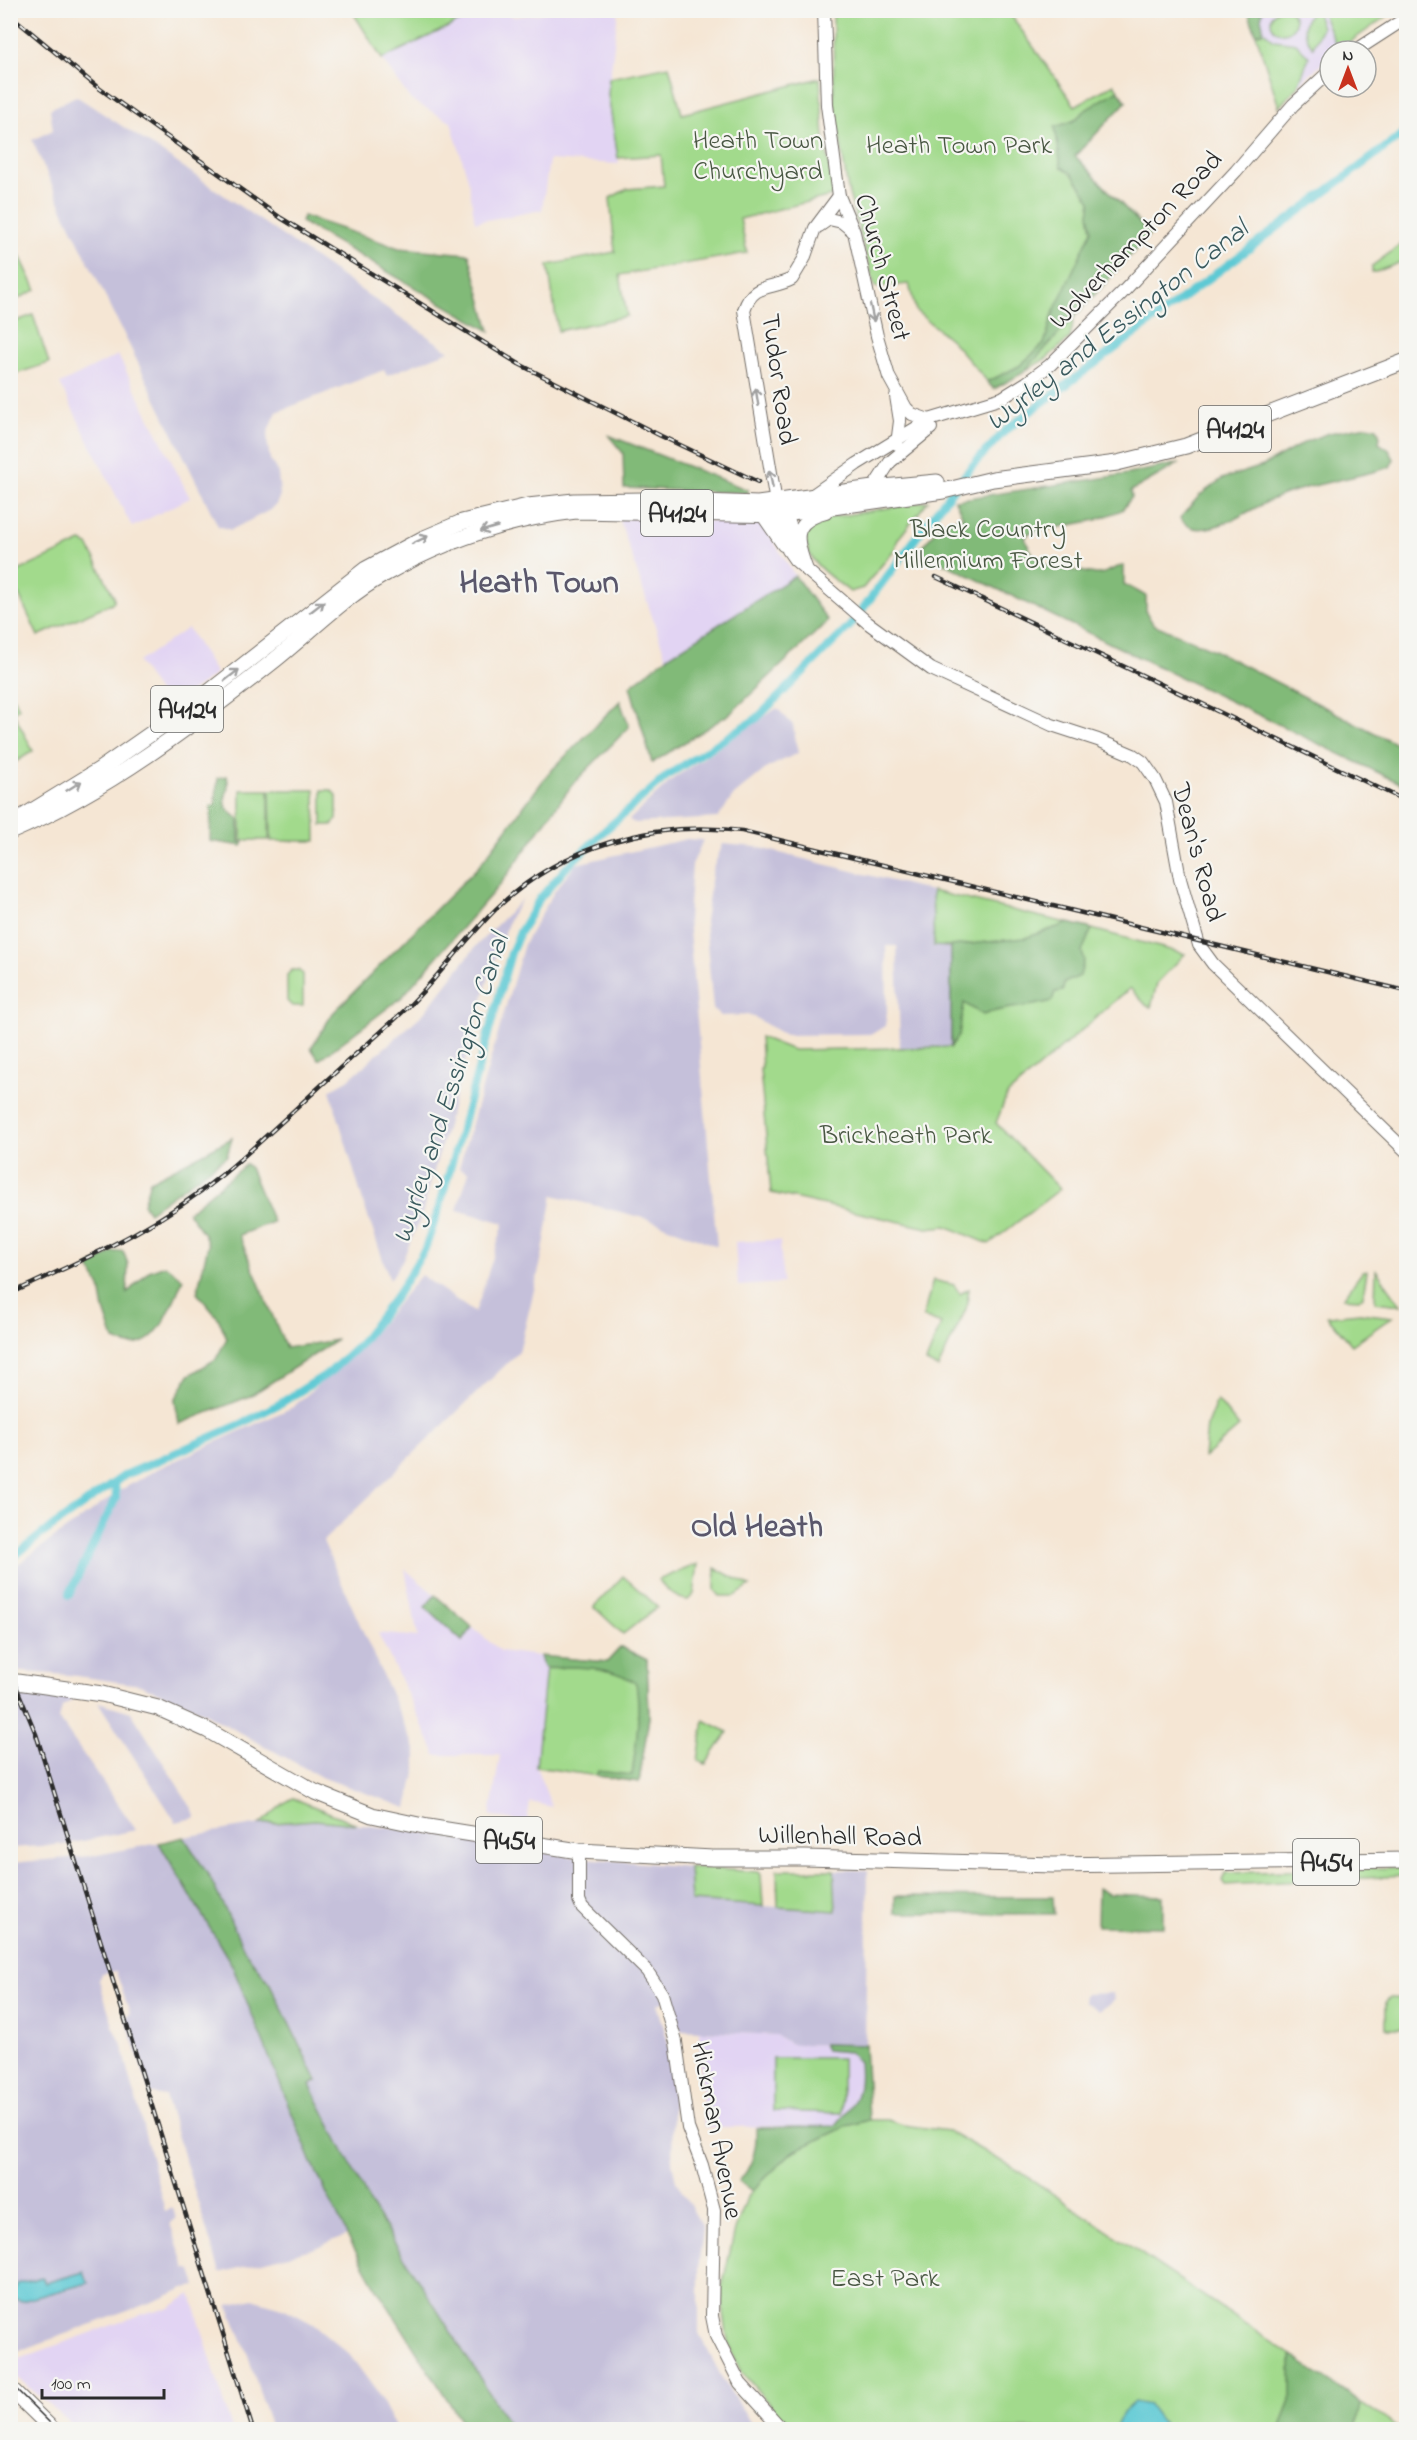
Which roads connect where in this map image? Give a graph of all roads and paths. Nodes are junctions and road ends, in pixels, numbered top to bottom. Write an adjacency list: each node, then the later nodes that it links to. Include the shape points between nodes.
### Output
1 (824, 10): 5 (street, Church Street, via 827,105)
2 (1407, 18): 3 (street)
3 (1374, 39)
4 (1318, 82): 10 (street, Wolverhampton Road, via 1122,293 1050,364 1002,398)
5 (839, 196): 6 (street, Tudor Road); 7 (street, Church Street)
6 (815, 228): 7 (street, via 829,219 842,222); 22 (street, Tudor Road, one-way to 6, via 744,310 753,293 792,279)
7 (854, 232): 9 (street, Church Street, one-way to 9, via 877,336)
8 (1407, 361): 17 (main road, A4124, via 1186,446 1118,463)
9 (895, 391): 11 (street, Church Street, via 912,414); 12 (street, Church Street)
10 (956, 413): 11 (street, Wolverhampton Road); 13 (street, Wolverhampton Road)
11 (930, 420): 12 (street, Wolverhampton Road)
12 (899, 440): 13 (street, Church Street); 14 (street, Wolverhampton Road)
13 (892, 457): 14 (street); 16 (street, Wolverhampton Road)
14 (857, 464): 15 (street, Wolverhampton Road)
15 (840, 475): 18 (street, via 836,486); 19 (street, Wolverhampton Road)
16 (873, 488): 17 (main road, A4124); 18 (main road, Wolverhampton Road / A4124); 20 (street, Wolverhampton Road)
17 (911, 490): 20 (main road, A4124)
18 (839, 493): 19 (main road, Wolverhampton Road / A4124)
19 (808, 499): 22 (main road, Wolverhampton Road / A4124)
20 (855, 504): 22 (main road, A4124); 23 (street, via 809,519 800,526)
21 (575, 506): 22 (main road, Wolverhampton Road / A4124); 25 (main road, Wolverhampton Road / A4124, one-way to 21, via 366,569 422,538 462,522 528,506); 26 (main road, Wolverhampton Road / A4124, one-way to 26, via 478,532 412,559 359,591)
22 (776, 512): 23 (street); 24 (street, Dean's Road, via 788,550)
23 (802, 557): 24 (street)
24 (808, 572): 30 (street, Dean's Road, via 866,622 932,669 1143,762 1166,802 1180,879 1203,951)
25 (271, 643): 26 (main road); 27 (main road, A4124, one-way to 25)
26 (278, 658): 27 (main road, A4124, via 167,740)
27 (104, 776): 28 (main road, A4124, one-way to 27); 29 (main road, A4124, via 39,820)
28 (10, 824)
29 (10, 832)
30 (1407, 1151)
31 (10, 1681): 32 (main road, Willenhall Road / A454, via 102,1694 158,1708 207,1730 337,1802 385,1819)
32 (579, 1851): 33 (main road, Willenhall Road / A454, via 713,1858 1053,1865); 36 (street, Hickman Avenue, via 582,1907 647,1971 662,1994 670,2017 688,2128 714,2210 712,2316 716,2336 740,2383)
33 (1407, 1860)
34 (10, 2388): 35 (main road)
35 (53, 2430)
36 (783, 2430)

